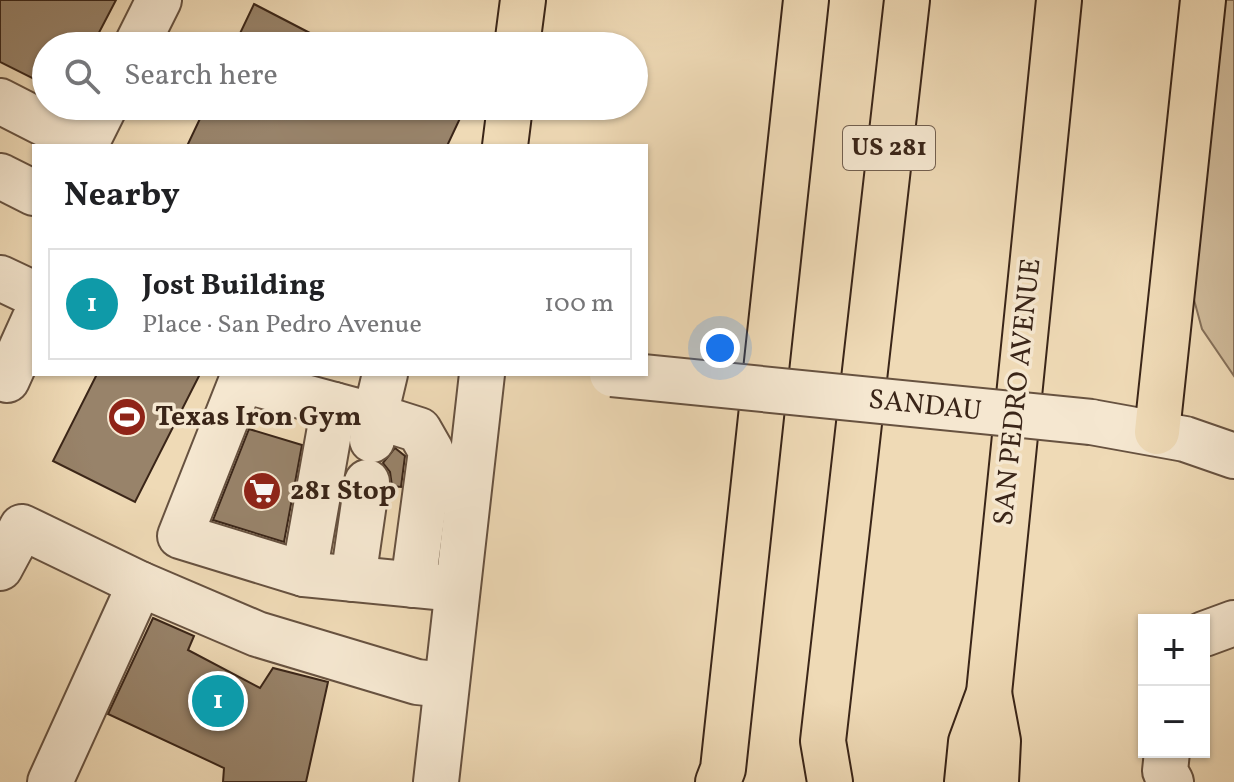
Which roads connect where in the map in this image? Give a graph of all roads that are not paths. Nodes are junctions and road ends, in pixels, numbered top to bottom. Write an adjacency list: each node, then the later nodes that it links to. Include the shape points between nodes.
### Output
1 (159, 0): 7 (street)
2 (523, 0): 8 (main road)
3 (806, 0): 43 (main road)
4 (907, 0): 42 (main road, US 281)
5 (1059, 0): 40 (main road, SAN PEDRO AVENUE)
6 (1203, 0): 28 (main road)
7 (143, 32)
8 (519, 32)
9 (0, 101): 10 (street)
10 (32, 117)
11 (37, 120): 14 (street)
12 (98, 120): 15 (street)
13 (508, 120): 16 (main road)
14 (84, 144)
15 (86, 144)
16 (505, 144)
17 (0, 176): 18 (street)
18 (32, 192)
19 (0, 278): 20 (street)
20 (32, 293)
21 (32, 324): 26 (street)
22 (385, 376): 29 (street)
23 (482, 376): 36 (street)
24 (632, 376): 28 (street, SANDAU, bridge)
25 (243, 377): 27 (street); 32 (street, via 180,536)
26 (7, 380)
27 (334, 405): 29 (street); 32 (street)
28 (1157, 432): 30 (street, SANDAU)
29 (371, 446): 33 (street); 35 (street, via 419,430 431,451)
30 (1234, 456)
31 (0, 568): 34 (street, via 22,527)
32 (304, 574): 33 (street)
33 (353, 579): 35 (street)
34 (140, 584): 39 (street, via 257,634 417,682); 44 (street)
35 (413, 585): 36 (street)
36 (457, 589): 39 (street)
37 (1234, 623): 38 (street)
38 (1210, 632)
39 (446, 685): 45 (street)
40 (989, 693): 46 (main road, SAN PEDRO AVENUE, via 971,742); 47 (main road, via 998,741)
41 (1166, 758): 48 (street)
42 (824, 768)
43 (721, 778)
44 (50, 782)
45 (436, 782)
46 (967, 782)
47 (996, 782)
48 (1171, 782)

